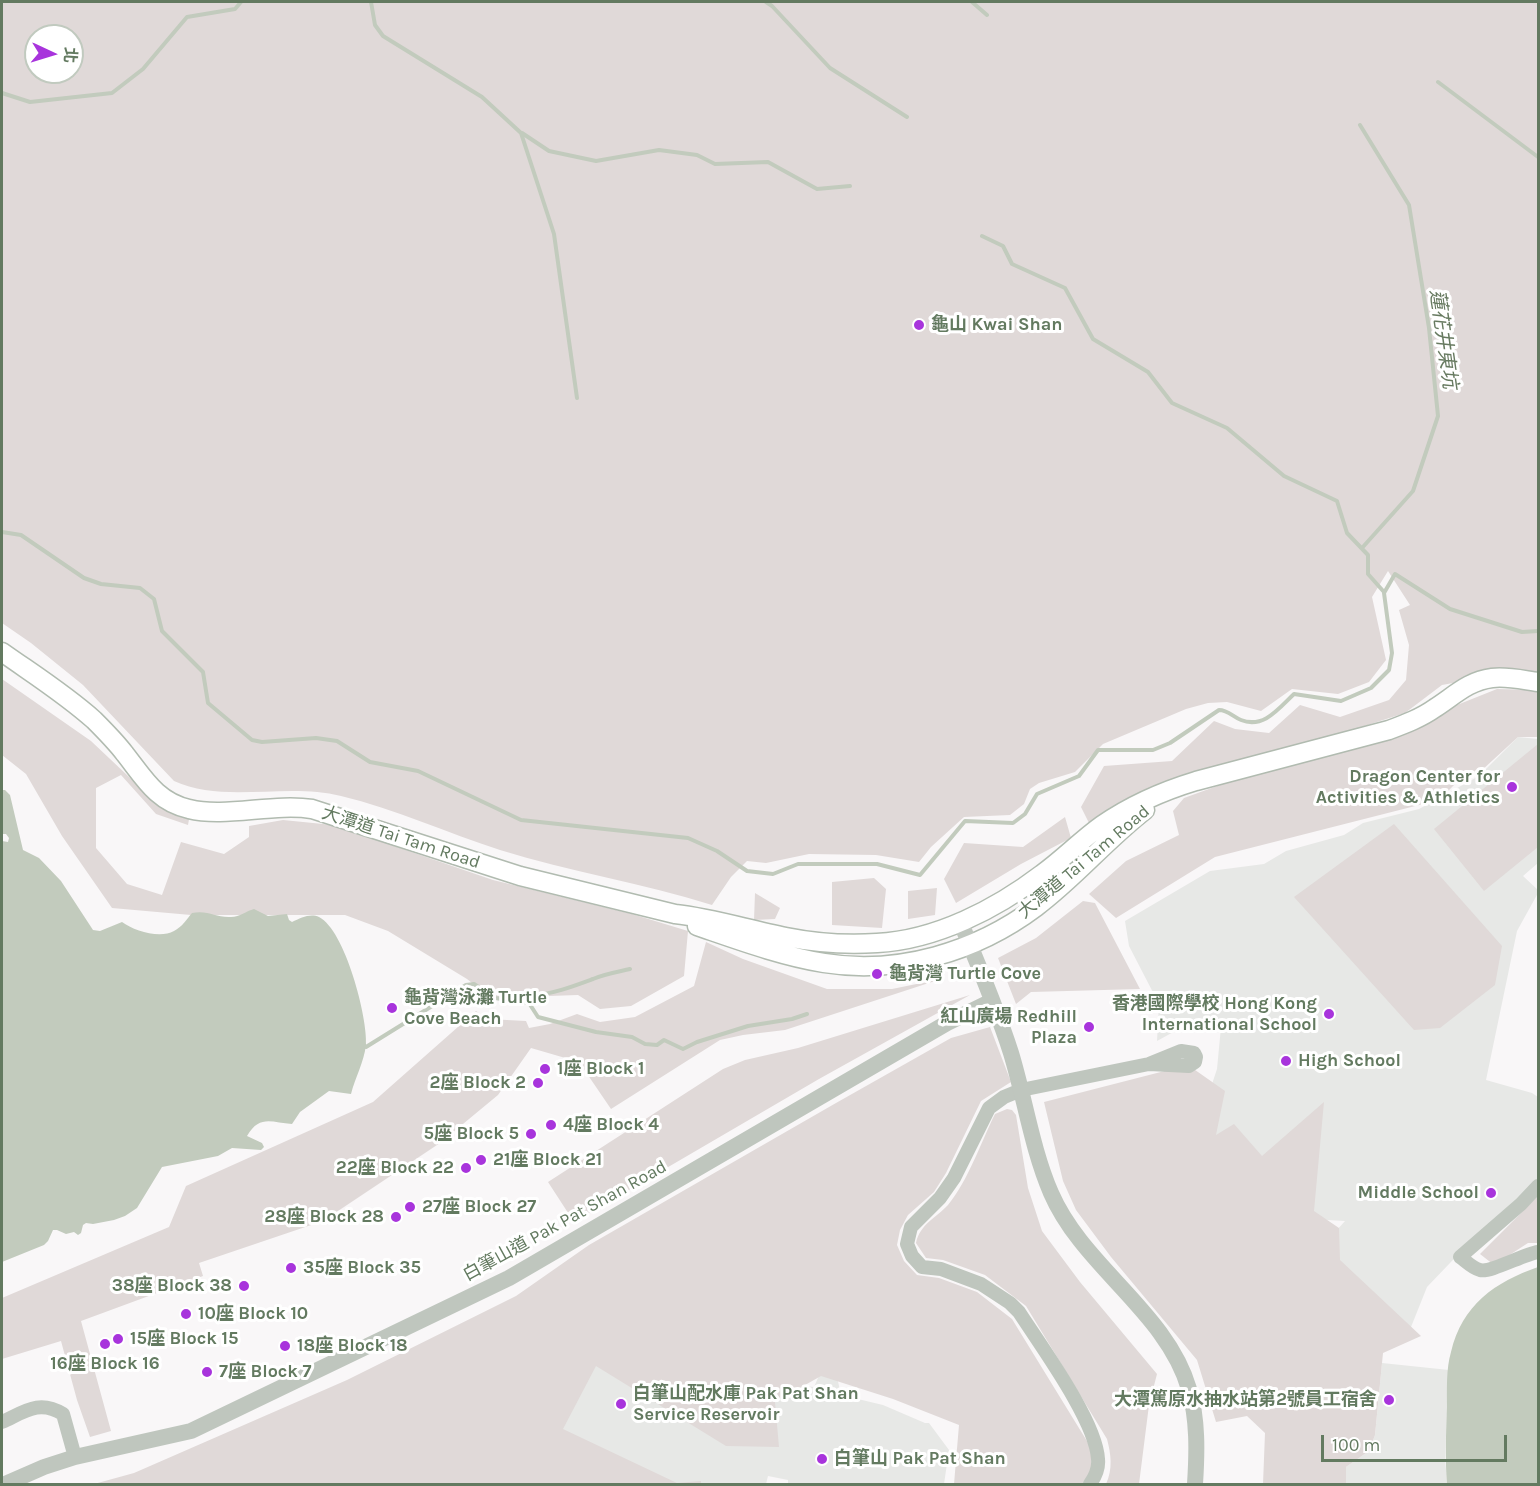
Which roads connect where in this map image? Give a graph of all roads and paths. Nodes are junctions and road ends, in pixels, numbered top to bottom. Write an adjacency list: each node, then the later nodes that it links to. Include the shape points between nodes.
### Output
1 (2, 652): 4 (main road, 大潭道 Tai Tam Road, via 81,709 112,739 153,790 181,807 198,811 312,809 520,876)
2 (1539, 682): 3 (main road, 大潭道 Tai Tam Road, via 1501,677 1481,680 1418,718 1389,730)
3 (1181, 786): 5 (main road, 大潭道 Tai Tam Road, via 1114,817 1029,884); 6 (main road, 大潭道 Tai Tam Road, via 1125,826 1035,908)
4 (675, 914): 5 (main road, 大潭道 Tai Tam Road, via 700,916 788,937 852,944 899,940); 6 (main road, 大潭道 Tai Tam Road, via 695,926 743,942 842,965 906,963)
5 (960, 921): 6 (street)
6 (970, 945): 7 (street)
7 (992, 1001): 9 (street); 13 (street, 白筆山道 Pak Pat Shan Road, via 937,1029 509,1278 191,1431)
8 (1149, 1064): 9 (street)
9 (1023, 1097): 15 (street, via 1004,1097 989,1108 954,1178 911,1227 907,1244 922,1267 941,1269 981,1284 1019,1312 1084,1415 1098,1456); 16 (street, via 1050,1191 1062,1215 1077,1239 1168,1345 1180,1367 1195,1419)
10 (1539, 1186): 11 (street, via 1460,1257 1474,1268 1486,1271)
11 (1539, 1252)
12 (2, 1422): 13 (street, via 31,1409 56,1409 63,1414)
13 (75, 1457): 14 (street, 白筆山道 Pak Pat Shan Road)
14 (5, 1485)
15 (1090, 1485)
16 (1195, 1485)

